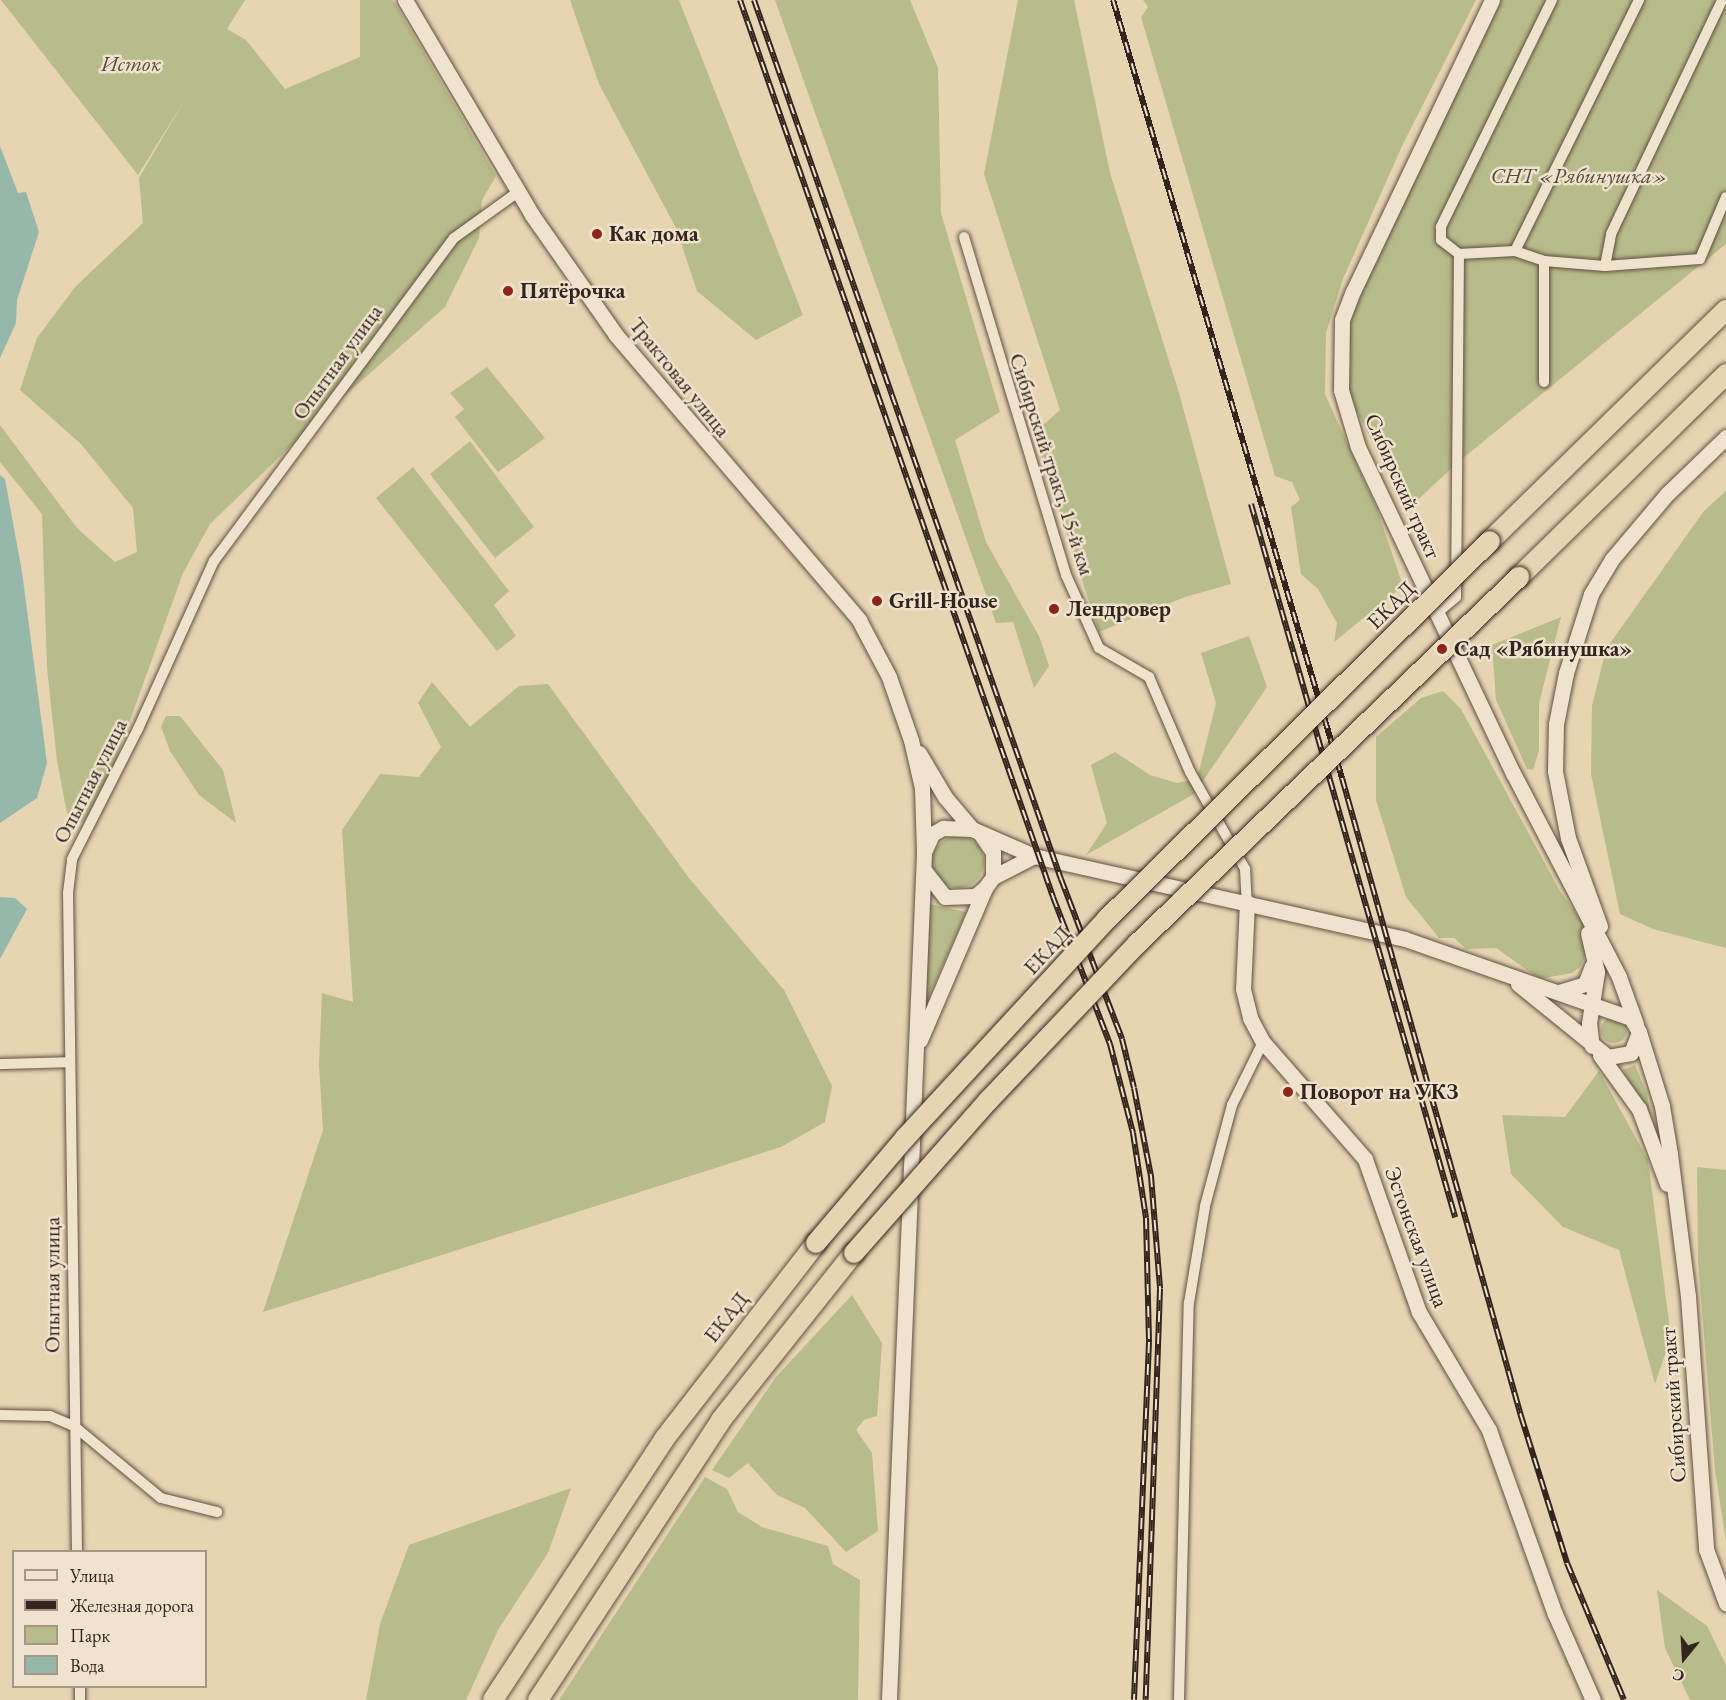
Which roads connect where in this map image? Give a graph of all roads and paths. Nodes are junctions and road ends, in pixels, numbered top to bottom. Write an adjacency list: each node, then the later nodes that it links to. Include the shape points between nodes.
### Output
1 (405, 0): 6 (main road, Трактовая улица)
2 (1492, 0): 17 (main road, Сибирский тракт, via 1342,321 1340,374 1347,420)
3 (1552, 0): 10 (street, via 1441,227 1441,240)
4 (1639, 0): 9 (street)
5 (1722, 0): 12 (street, via 1611,234)
6 (518, 192): 18 (main road, Трактовая улица, via 615,335 859,620 889,676); 37 (street, Опытная улица, via 454,238 214,561 138,729 72,859 68,893)
7 (1726, 197): 12 (street, via 1700,259)
8 (964, 237): 24 (street, Сибирский тракт, 15-й км, via 1066,575 1099,648 1149,677 1190,771 1245,869)
9 (1515, 251): 10 (street); 11 (street)
10 (1458, 254): 17 (street, via 1456,597)
11 (1544, 261): 12 (street); 15 (street)
12 (1605, 266)
13 (1726, 310): 45 (highway, ЕКАД, bridge, via 1107,919 905,1138 816,1243 665,1438)
14 (1726, 374): 46 (highway, bridge, via 1292,791 1072,1010 854,1253 721,1420)
15 (1544, 382)
16 (1726, 436): 28 (main road, via 1667,494 1612,559 1587,604 1559,700 1556,771 1560,805 1579,873)
17 (1436, 614): 25 (main road, Сибирский тракт)
18 (911, 740): 19 (main road, via 945,797); 20 (main road, via 922,788)
19 (975, 831): 20 (main road, via 943,828 932,834); 21 (main road); 23 (main road, via 993,852)
20 (924, 853): 22 (main road)
21 (1034, 856): 23 (main road); 24 (main road)
22 (923, 869): 23 (main road, via 934,890 957,900); 35 (main road)
23 (989, 882): 35 (main road)
24 (1247, 902): 27 (main road, via 1405,939); 34 (main road, Эстонская улица, via 1243,989)
25 (1584, 915): 26 (main road, Сибирский тракт); 28 (main road, Сибирский тракт)
26 (1593, 954): 29 (main road, via 1585,984); 30 (main road, Сибирский тракт, via 1597,972)
27 (1505, 975): 29 (main road); 36 (main road)
28 (1619, 977): 33 (main road, Сибирский тракт)
29 (1558, 992): 30 (main road)
30 (1592, 1004): 31 (main road); 32 (main road, Сибирский тракт)
31 (1610, 1008): 32 (main road, via 1598,1012); 33 (main road)
32 (1589, 1023): 36 (main road, Сибирский тракт)
33 (1638, 1028): 36 (main road, via 1636,1048 1627,1056 1612,1058); 39 (main road, Сибирский тракт, via 1662,1106)
34 (1263, 1042): 48 (street, via 1232,1105 1205,1206 1189,1303); 49 (main road, Эстонская улица, via 1365,1159 1419,1312 1489,1430 1555,1614)
35 (917, 1048): 47 (main road)
36 (1594, 1048): 39 (main road, Сибирский тракт, via 1639,1109)
37 (70, 1062): 38 (street); 41 (street, Опытная улица)
38 (0, 1064)
39 (1673, 1201): 44 (main road, Сибирский тракт, via 1688,1296 1706,1549)
40 (0, 1415): 41 (street, via 50,1416)
41 (74, 1426): 42 (street, via 161,1498); 43 (street, Опытная улица)
42 (217, 1512)
43 (77, 1550)
44 (1726, 1603)
45 (493, 1700)
46 (538, 1700)
47 (889, 1700)
48 (1179, 1700)
49 (1593, 1700)

